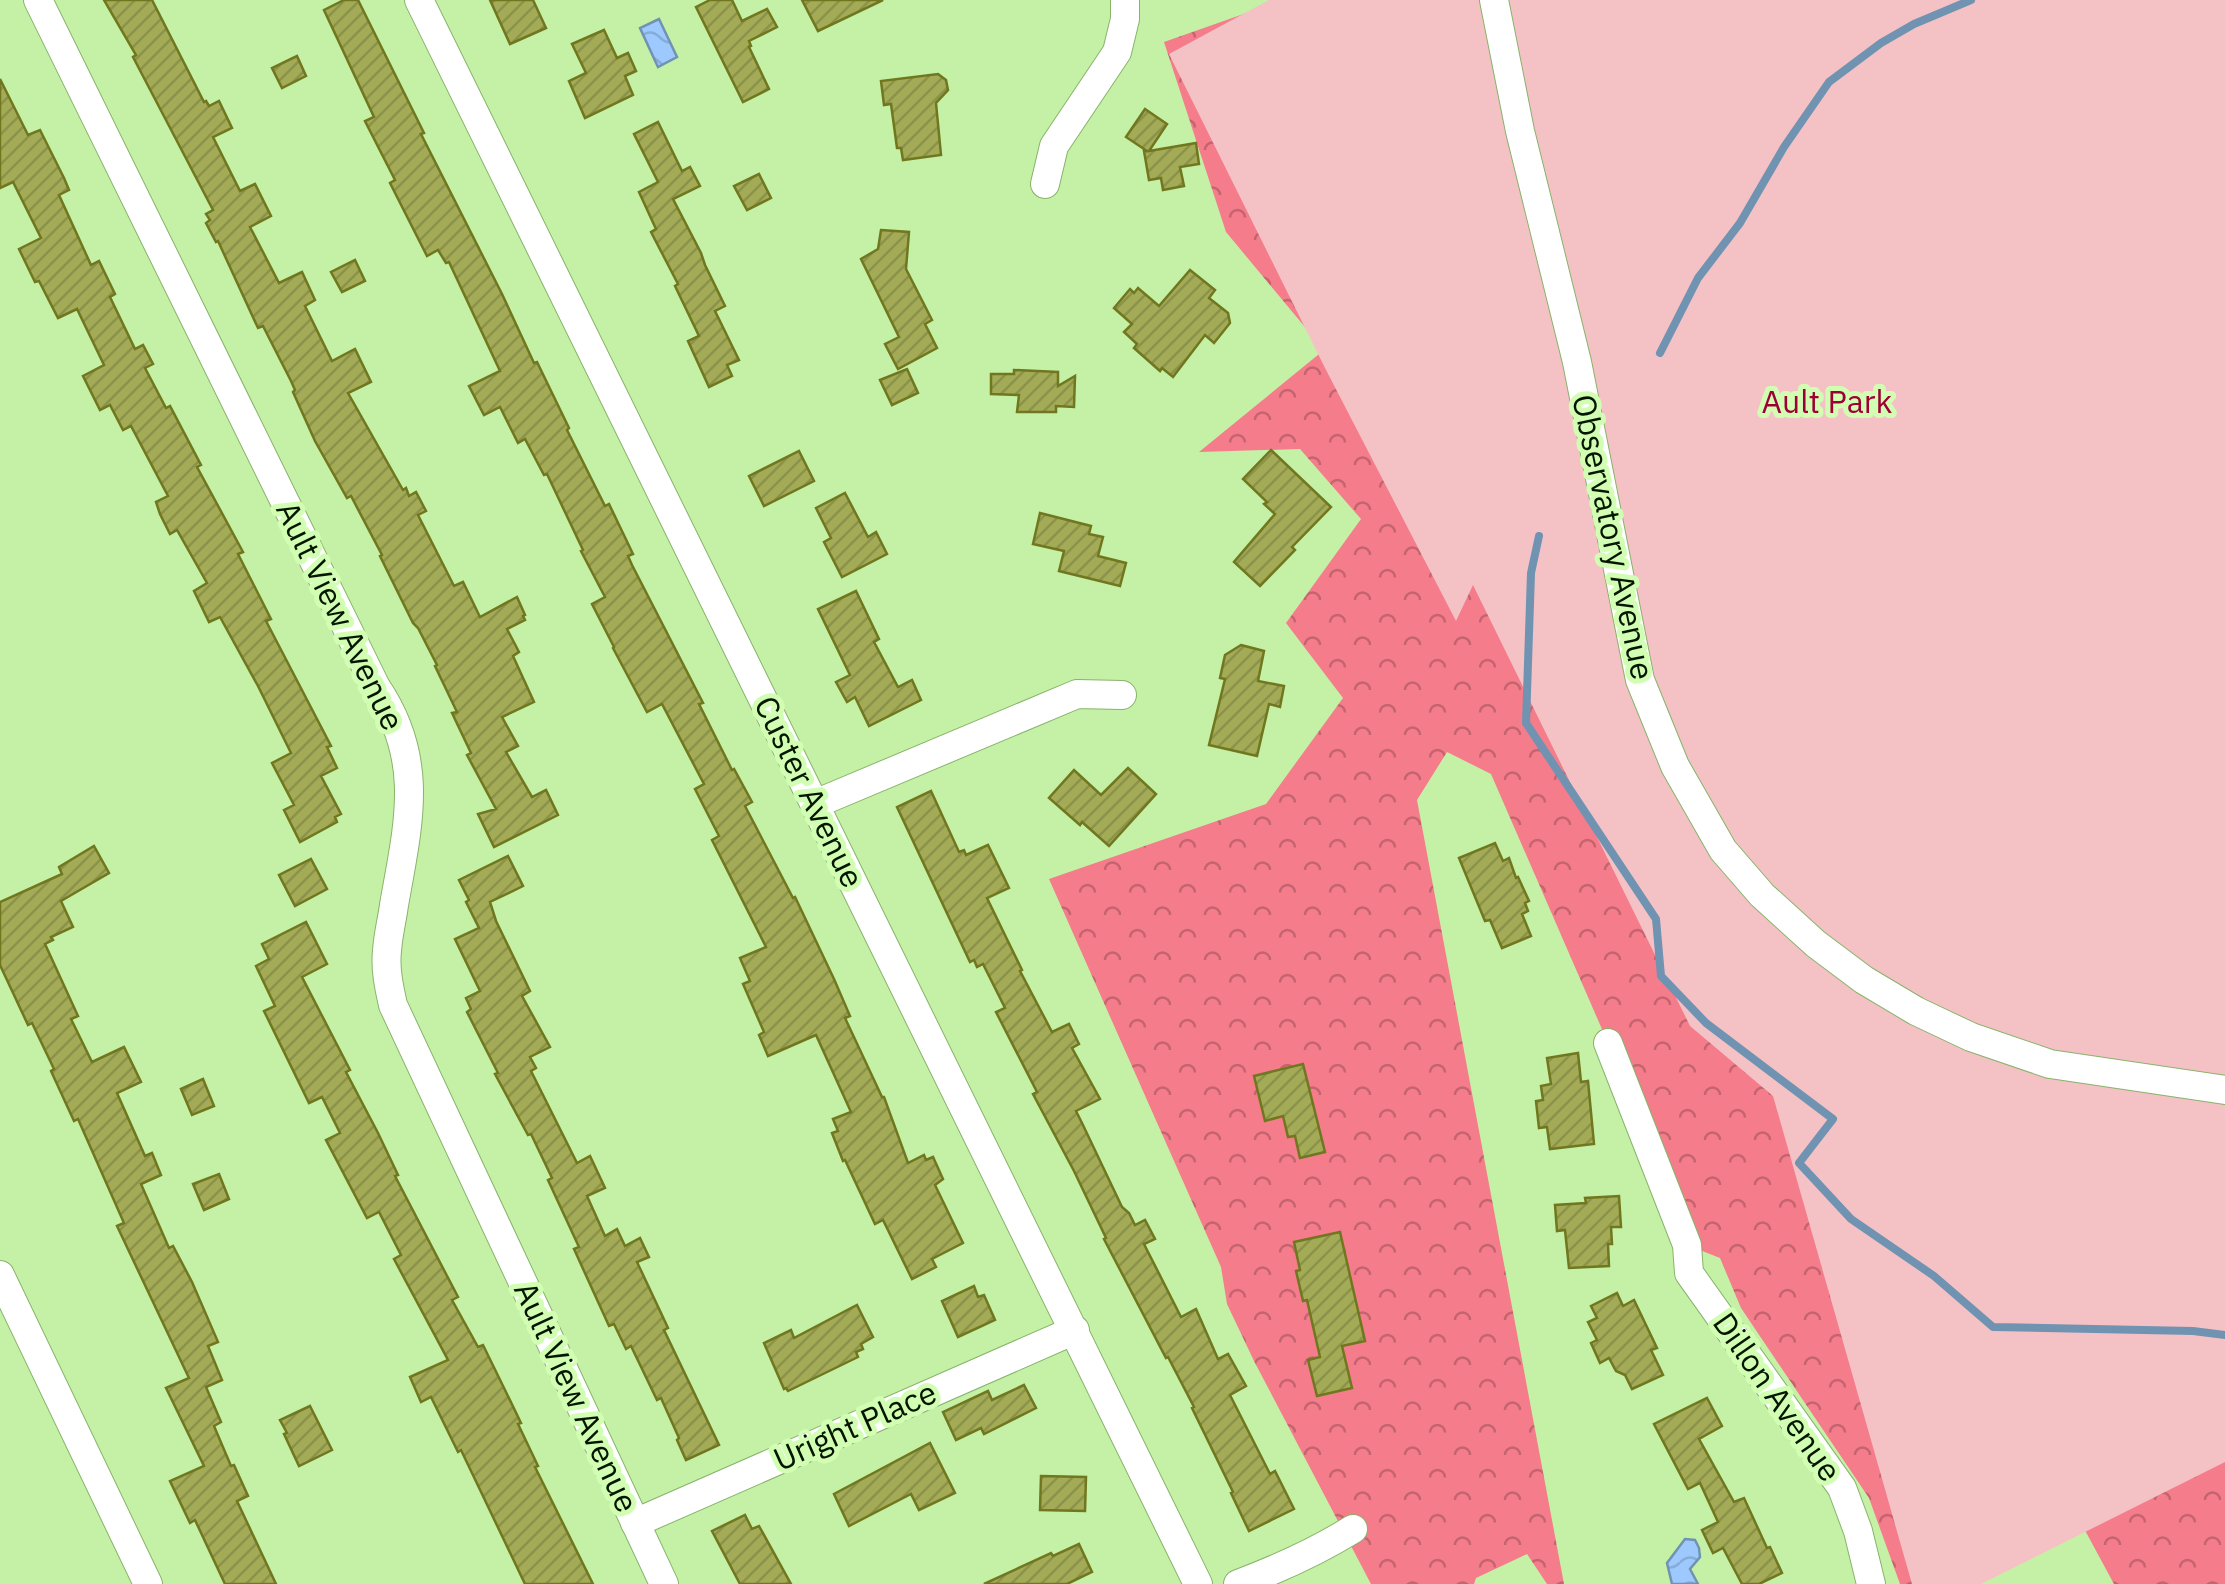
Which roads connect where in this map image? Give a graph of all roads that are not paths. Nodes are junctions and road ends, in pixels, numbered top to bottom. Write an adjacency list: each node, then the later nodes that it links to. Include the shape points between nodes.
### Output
1 (38, 0): 12 (street, Ault View Avenue, via 394,720 411,792 386,950 393,1004)
2 (419, 0): 7 (street, Custer Avenue)
3 (1125, 0): 5 (street, via 1117,52 1054,146)
4 (1494, 0): 9 (street, Observatory Avenue, via 1577,362 1640,680 1675,766 1723,850 1816,944 1916,1011 2050,1064)
5 (1045, 184)
6 (1122, 695): 7 (street, via 1077,694)
7 (815, 804): 11 (street, Custer Avenue)
8 (1608, 1043): 18 (street, Dillon Avenue, via 1687,1245 1689,1273 1842,1488)
9 (2225, 1090)
10 (0, 1275): 14 (street)
11 (1075, 1330): 12 (street, Uright Place); 16 (street, Custer Avenue)
12 (635, 1522): 15 (street, Ault View Avenue)
13 (1352, 1529): 17 (street)
14 (148, 1584)
15 (664, 1584)
16 (1198, 1584)
17 (1238, 1584)
18 (1871, 1584)

